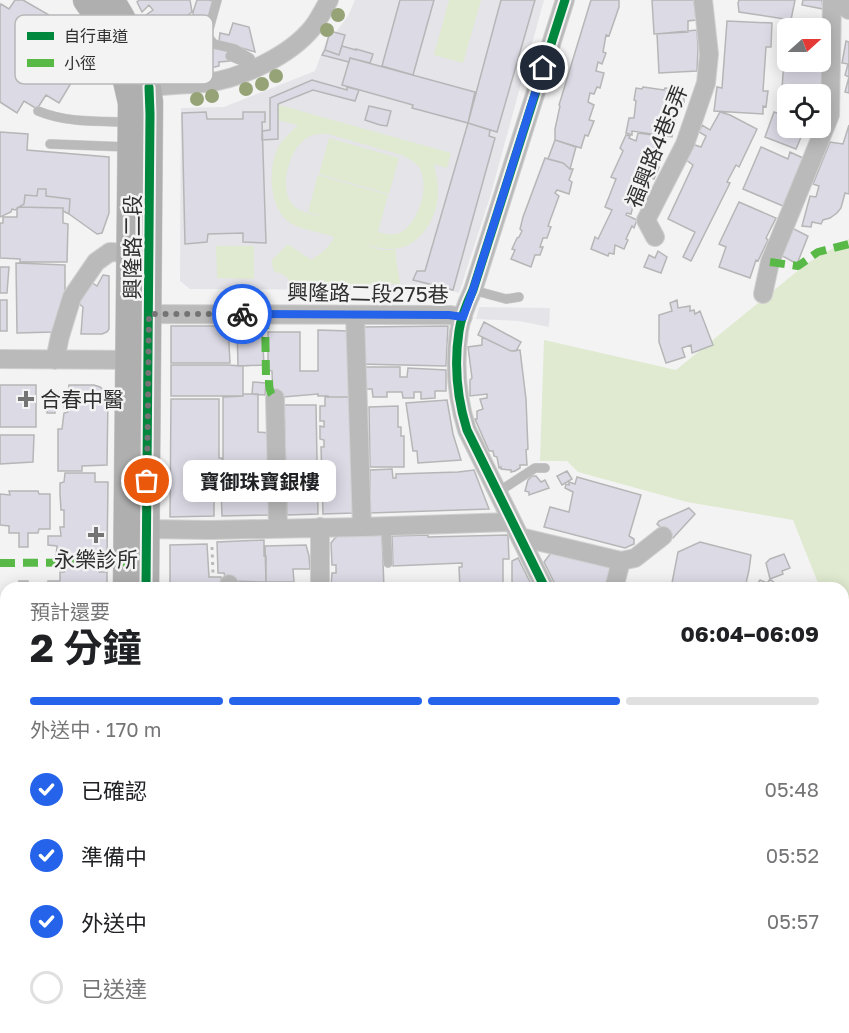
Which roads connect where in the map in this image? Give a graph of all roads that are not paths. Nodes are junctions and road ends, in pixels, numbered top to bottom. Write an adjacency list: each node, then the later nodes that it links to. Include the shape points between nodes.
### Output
1 (86, 0): 9 (main road, 興隆路二段)
2 (111, 0): 10 (main road, 興隆路二段)
3 (218, 0): 11 (lane)
4 (330, 0): 14 (street, via 313,28 286,51)
5 (565, 0): 25 (street)
6 (703, 0): 23 (street, 福興路4巷5弄, via 709,54 706,82 685,144 646,220)
7 (834, 0): 8 (street); 26 (street, via 830,115 770,262)
8 (849, 10)
9 (97, 15)
10 (121, 15)
11 (213, 16)
12 (213, 43): 14 (lane, via 235,49)
13 (231, 56): 14 (lane)
14 (250, 64): 15 (street, via 229,78)
15 (213, 81)
16 (137, 84): 19 (main road, 興隆路二段)
17 (140, 84): 19 (main road, 興隆路二段)
18 (193, 84): 19 (street)
19 (139, 88): 21 (main road, 興隆路二段, via 131,103); 28 (main road, 興隆路二段, via 150,108)
20 (38, 111): 21 (lane)
21 (131, 135): 22 (lane); 24 (main road, 興隆路二段)
22 (50, 144)
23 (655, 237)
24 (129, 253): 28 (main road, 興隆路二段); 32 (street, via 110,252 96,262 72,297)
25 (473, 290): 27 (lane, via 506,299); 30 (street)
26 (763, 294)
27 (519, 297)
28 (139, 314): 29 (street, 興隆路二段275巷); 33 (main road, 興隆路二段)
29 (355, 315): 30 (street, 興隆路二段275巷); 39 (street)
30 (463, 317): 36 (street, via 456,370 460,408 466,430)
31 (0, 359): 32 (street)
32 (55, 360): 33 (street)
33 (138, 360): 41 (main road, 興隆路二段); 46 (main road, 興隆路二段)
34 (275, 398): 40 (street)
35 (545, 468): 36 (lane, via 535,468)
36 (498, 492): 42 (street)
37 (386, 526): 39 (street); 42 (street); 45 (lane)
38 (320, 527): 39 (street); 40 (street); 48 (street)
39 (362, 527)
40 (278, 528): 41 (street)
41 (147, 529): 47 (main road, 興隆路二段)
42 (516, 530): 44 (street); 49 (street)
43 (663, 536): 44 (street, via 635,558)
44 (621, 561): 50 (street)
45 (388, 563)
46 (126, 582)
47 (146, 582)
48 (320, 582)
49 (542, 582)
50 (616, 582)

